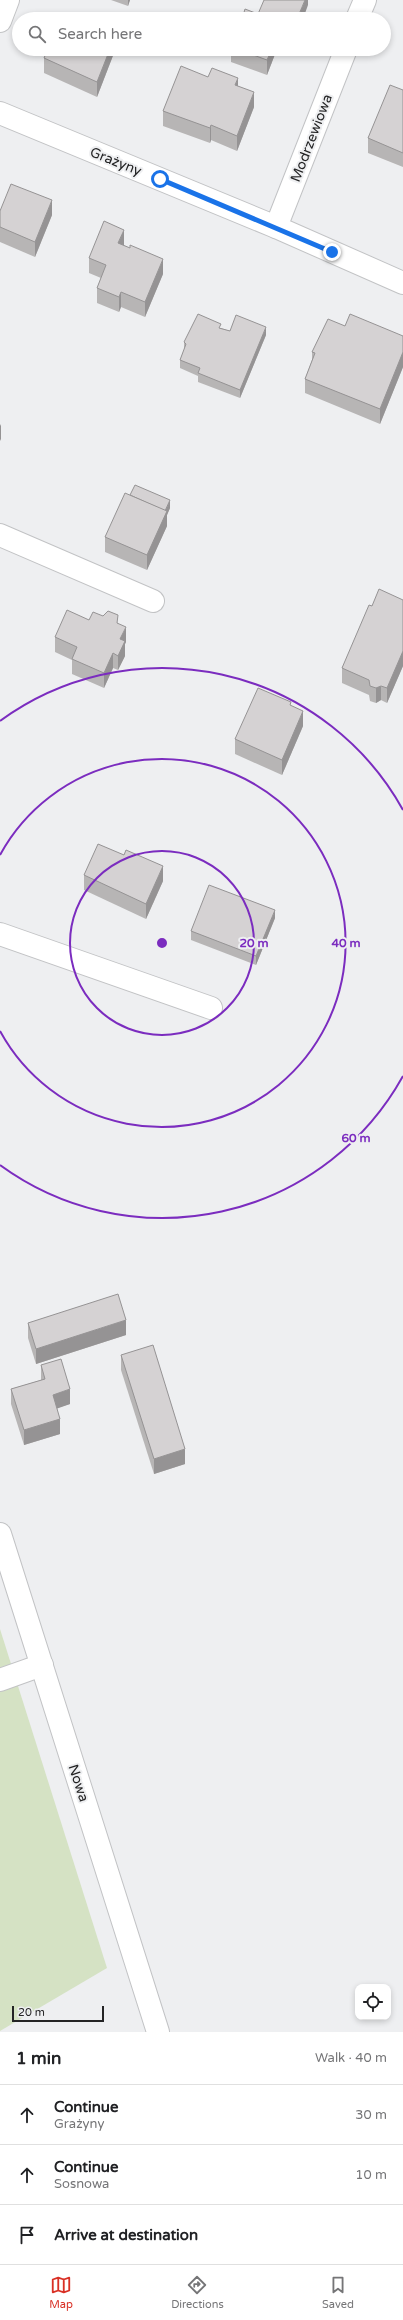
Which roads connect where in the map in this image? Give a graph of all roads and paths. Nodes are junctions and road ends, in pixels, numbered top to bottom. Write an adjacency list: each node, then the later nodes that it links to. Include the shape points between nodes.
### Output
1 (8, 0): 4 (street)
2 (365, 0): 3 (street)
3 (360, 12)
4 (0, 21)
5 (343, 56): 7 (street, Modrzewiowa)
6 (0, 113): 7 (street, Grażyny)
7 (276, 227): 8 (street, Grażyny)
8 (403, 282)
9 (0, 535): 10 (street)
10 (153, 601)
11 (0, 934): 12 (street)
12 (211, 1008)
13 (0, 1534): 14 (street, Nowa)
14 (42, 1665): 15 (street); 16 (street, Nowa)
15 (0, 1680)
16 (158, 2032)

